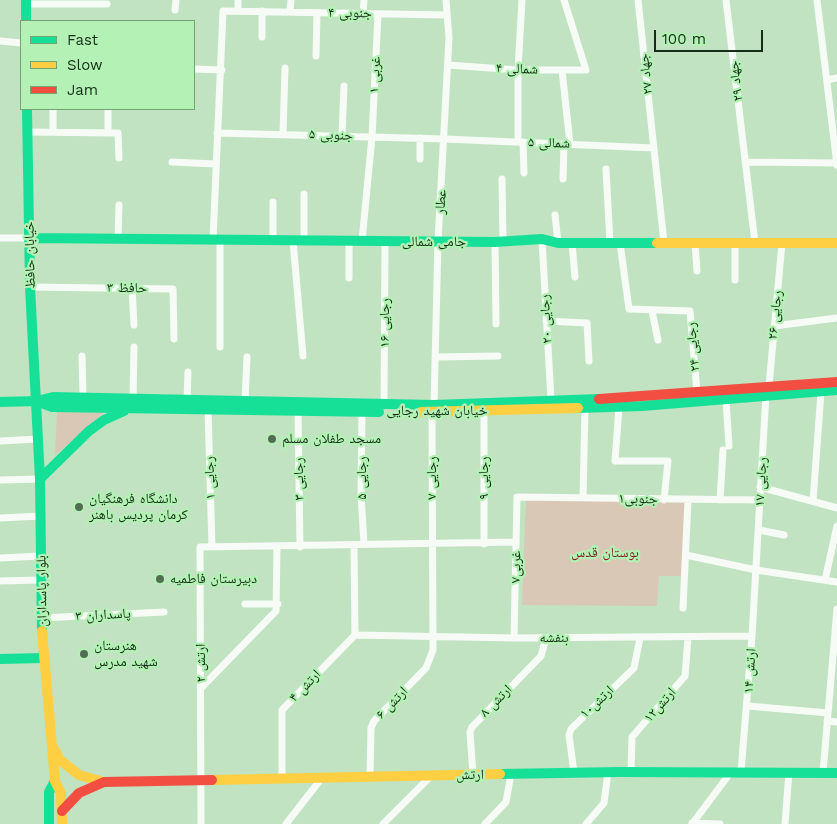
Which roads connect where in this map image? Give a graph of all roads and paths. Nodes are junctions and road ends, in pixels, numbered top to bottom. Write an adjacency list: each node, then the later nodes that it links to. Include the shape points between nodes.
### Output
1 (176, 0): 13 (street)
2 (238, 0): 14 (street)
3 (291, 0): 16 (street)
4 (364, 0): 18 (street)
5 (446, 0): 20 (street, عطار)
6 (522, 0): 30 (street)
7 (564, 0): 31 (street, شمالی ۴, via 586,70)
8 (638, 0): 49 (street, جهاد ۲۷)
9 (726, 0): 53 (street, جهاد ۲۹)
10 (817, 0): 33 (street)
11 (26, 2): 12 (street); 21 (main road)
12 (107, 4)
13 (175, 10)
14 (238, 10): 15 (street, جنوبی ۴); 29 (street, جنوبی ۴, via 223,11)
15 (262, 11): 16 (street, جنوبی ۴); 22 (street)
16 (290, 12): 17 (street, جنوبی ۴)
17 (317, 12): 18 (street, جنوبی ۴); 25 (street)
18 (363, 14): 19 (street, جنوبی ۴)
19 (378, 14): 20 (street, جنوبی ۴); 44 (street, غربی ۱)
20 (447, 15): 26 (street, عطار)
21 (26, 20)
22 (262, 37)
23 (0, 41): 24 (street)
24 (20, 43)
25 (316, 56)
26 (448, 65): 30 (street, شمالی ۴); 46 (street, عطار)
27 (285, 68): 42 (street)
28 (195, 69): 29 (street)
29 (222, 70): 41 (street)
30 (518, 70): 31 (street, شمالی ۴); 47 (street)
31 (562, 70): 48 (street)
32 (837, 78): 33 (street)
33 (827, 80): 55 (street)
34 (344, 86): 43 (street)
35 (27, 110): 38 (main road, خیابان حافظ)
36 (54, 110): 39 (street)
37 (108, 110): 40 (street)
38 (28, 132): 39 (street); 65 (main road, خیابان حافظ)
39 (53, 132): 40 (street)
40 (108, 133): 50 (street, via 118,134)
41 (217, 133): 42 (street, جنوبی ۵); 54 (street)
42 (283, 134): 43 (street, جنوبی ۵)
43 (342, 136): 44 (street, جنوبی ۵)
44 (372, 136): 45 (street, جنوبی ۵); 73 (street, غربی ۱)
45 (420, 138): 46 (street, جنوبی ۵); 51 (street)
46 (445, 139): 47 (street, شمالی ۵); 69 (street, عطار)
47 (520, 142): 48 (street, شمالی ۵); 57 (street)
48 (567, 144): 49 (street, شمالی ۵); 59 (street)
49 (654, 148): 79 (street, جهاد ۲۷)
50 (119, 158)
51 (420, 159)
52 (172, 162): 54 (street)
53 (745, 162): 55 (street); 82 (street, جهاد ۲۹)
54 (215, 164): 68 (street)
55 (837, 164)
56 (606, 169): 78 (street)
57 (524, 173)
58 (502, 179): 75 (street)
59 (563, 179)
60 (304, 194): 71 (street)
61 (273, 202): 70 (street)
62 (119, 205): 66 (street)
63 (555, 215): 76 (street)
64 (0, 238): 65 (street)
65 (30, 238): 66 (main road, جامی شمالی); 89 (main road, خیابان حافظ)
66 (118, 239): 68 (main road, جامی شمالی)
67 (542, 239): 75 (main road, جامی شمالی); 76 (main road, جامی شمالی); 93 (street, رجایی ۲۰)
68 (217, 240): 70 (main road, جامی شمالی); 100 (street)
69 (438, 240): 74 (main road, جامی شمالی); 75 (main road, جامی شمالی); 105 (street, عطار)
70 (273, 241): 71 (main road, جامی شمالی)
71 (298, 241): 72 (main road, جامی شمالی); 102 (street)
72 (349, 241): 73 (main road, جامی شمالی); 87 (street)
73 (362, 242): 74 (main road, جامی شمالی)
74 (385, 242): 122 (street, رجایی ۱۶)
75 (499, 242): 94 (street)
76 (558, 242): 77 (main road, جامی شمالی)
77 (572, 243): 78 (main road, جامی شمالی); 86 (street)
78 (615, 243): 79 (main road, جامی شمالی); 91 (street, رجایی ۲۴, via 629,310)
79 (664, 243): 80 (main road, جامی شمالی)
80 (695, 243): 81 (main road, جامی شمالی); 85 (street)
81 (735, 243): 82 (main road, جامی شمالی); 88 (street)
82 (755, 243): 83 (main road, جامی شمالی)
83 (782, 243): 84 (main road, جامی شمالی); 96 (street, رجایی ۲۶)
84 (837, 243)
85 (697, 271)
86 (575, 277)
87 (350, 278)
88 (735, 280)
89 (30, 287): 90 (street, حافظ ۳); 118 (main road, خیابان حافظ)
90 (132, 288): 95 (street); 97 (street, حافظ ۳, via 174,289)
91 (652, 311): 98 (street); 111 (street, رجایی ۲۴, via 690,311)
92 (837, 318): 96 (street)
93 (546, 321): 106 (street, via 587,324); 116 (street, رجایی ۲۰)
94 (496, 324)
95 (134, 325)
96 (774, 326): 109 (street, رجایی ۲۶)
97 (174, 339)
98 (658, 340)
99 (134, 347): 114 (street)
100 (220, 347)
101 (82, 356): 113 (street)
102 (303, 356)
103 (498, 356): 105 (street)
104 (247, 357): 119 (street)
105 (436, 357): 125 (street, عطار)
106 (589, 361)
107 (188, 372): 115 (street)
108 (837, 382): 109 (main road, خیابان شهید رجایی)
109 (767, 390): 111 (main road, خیابان شهید رجایی); 112 (main road, خیابان شهید رجایی); 117 (main road, خیابان شهید رجایی); 136 (street, رجایی ۱۷)
110 (837, 390): 112 (main road, خیابان شهید رجایی)
111 (697, 392): 120 (main road, خیابان شهید رجایی)
112 (821, 392): 143 (street)
113 (83, 397): 114 (main road, خیابان شهید رجایی); 118 (main road, خیابان شهید رجایی, via 53,397)
114 (133, 399): 115 (main road, خیابان شهید رجایی)
115 (187, 400): 119 (main road, خیابان شهید رجایی)
116 (551, 400): 120 (main road, خیابان شهید رجایی); 125 (main road, خیابان شهید رجایی)
117 (726, 400): 120 (main road, خیابان شهید رجایی); 141 (street, via 726,448)
118 (37, 401): 121 (main road, خیابان شهید رجایی); 127 (main road, خیابان شهید رجایی, via 52,407); 132 (main road, بلوار پاسداران)
119 (245, 401): 123 (main road, خیابان شهید رجایی)
120 (642, 401): 124 (main road, خیابان شهید رجایی)
121 (0, 402)
122 (384, 405): 123 (main road, خیابان شهید رجایی); 125 (main road, خیابان شهید رجایی)
123 (328, 407): 129 (main road, خیابان شهید رجایی); 130 (main road, خیابان شهید رجایی)
124 (619, 407): 126 (main road, خیابان شهید رجایی); 139 (street, via 615,461 668,461)
125 (433, 408): 130 (main road, خیابان شهید رجایی); 131 (main road, خیابان شهید رجایی); 152 (street, رجایی ۷)
126 (586, 408): 131 (main road, خیابان شهید رجایی); 138 (street)
127 (127, 409): 128 (main road, خیابان شهید رجایی); 134 (main road, via 89,431)
128 (208, 409): 129 (main road, خیابان شهید رجایی); 155 (street, رجایی ۱)
129 (298, 410): 157 (street, رجایی ۳)
130 (362, 412): 151 (street, رجایی ۵)
131 (484, 412): 153 (street, رجایی ۹)
132 (38, 439): 133 (street); 134 (main road, بلوار پاسداران)
133 (0, 441)
134 (40, 479): 135 (street); 145 (main road, بلوار پاسداران)
135 (0, 480)
136 (760, 488): 142 (street, رجایی ۱۷); 143 (street)
137 (517, 497): 138 (street, جنوبی۱); 150 (street, غربی۷)
138 (582, 498): 139 (street, جنوبی۱)
139 (664, 500): 140 (street, جنوبی۱)
140 (688, 500): 141 (street, جنوبی۱); 158 (street)
141 (720, 500): 142 (street, جنوبی۱)
142 (760, 500): 148 (street, رجایی ۱۷)
143 (813, 501): 144 (street)
144 (837, 508)
145 (41, 516): 146 (street); 159 (main road, بلوار پاسداران)
146 (0, 518)
147 (837, 526): 163 (street)
148 (759, 530): 149 (street); 161 (street, رجایی ۱۷)
149 (784, 535)
150 (516, 542): 153 (street); 175 (street, غربی۷)
151 (364, 544): 152 (street); 154 (street)
152 (432, 544): 153 (street); 174 (street, رجایی ۷)
153 (484, 544)
154 (354, 545): 157 (street); 172 (street)
155 (212, 547): 156 (street); 181 (street, ارتش ۲, via 200,547)
156 (278, 547): 157 (street); 167 (street)
157 (300, 547)
158 (686, 554): 161 (street); 168 (street)
159 (41, 556): 160 (street); 162 (main road, بلوار پاسداران)
160 (0, 558)
161 (756, 570): 163 (street); 173 (street, ارتش ۱۴)
162 (41, 580): 164 (street); 171 (main road, بلوار پاسداران)
163 (825, 580): 165 (street)
164 (0, 581)
165 (837, 582)
166 (245, 604): 167 (street)
167 (277, 608): 181 (street)
168 (683, 608)
169 (837, 609): 183 (street)
170 (164, 612): 171 (street, پاسداران ۳)
171 (41, 618): 179 (main road, بلوار پاسداران)
172 (355, 635): 174 (street, بنفشه); 198 (street, ارتش ۴, via 282,710)
173 (752, 636): 178 (street, بنفشه); 182 (street, ارتش ۱۴)
174 (432, 637): 175 (street, بنفشه); 196 (street, ارتش ۶, via 432,657 426,668 380,714 371,728)
175 (514, 638): 176 (street, بنفشه)
176 (546, 638): 177 (street, بنفشه); 194 (street, ارتش ۸, via 541,656 472,727)
177 (640, 638): 178 (street, بنفشه); 191 (street, ارتش۱۰, via 634,668 571,729)
178 (688, 638): 187 (street, ارتش۱۲, via 685,676 632,737)
179 (44, 658): 180 (main road); 185 (main road, بلوار پاسداران)
180 (0, 659)
181 (201, 688): 197 (street, ارتش ۲)
182 (748, 706): 183 (street); 188 (street, ارتش ۱۴)
183 (827, 717): 184 (street); 190 (street)
184 (837, 722)
185 (52, 745): 200 (main road, بلوار پاسداران); 201 (main road, via 60,760 79,775)
186 (608, 772): 187 (main road, ارتش); 191 (main road, ارتش); 209 (street, via 604,803)
187 (631, 772): 188 (main road, ارتش)
188 (736, 772): 189 (main road, ارتش); 210 (street)
189 (789, 772): 190 (main road, ارتش); 212 (street)
190 (824, 772): 192 (main road, ارتش)
191 (574, 773): 193 (main road, ارتش)
192 (837, 773)
193 (511, 774): 194 (main road, ارتش); 208 (street, via 506,802)
194 (473, 775): 195 (main road, ارتش)
195 (431, 776): 196 (main road, ارتش); 207 (street)
196 (370, 777): 199 (main road, ارتش)
197 (200, 779): 198 (main road, ارتش); 201 (main road, ارتش); 205 (street, ارتش ۲)
198 (282, 779): 199 (main road, ارتش)
199 (321, 779): 206 (street)
200 (55, 781): 202 (main road, بلوار پاسداران, via 61,793); 203 (main road, بلوار پاسداران, via 49,792)
201 (104, 782): 202 (main road, via 79,793)
202 (62, 811): 204 (main road, بلوار پاسداران)
203 (49, 824)
204 (62, 824)
205 (200, 824)
206 (286, 824)
207 (383, 824)
208 (485, 824)
209 (586, 824)
210 (692, 824): 211 (street)
211 (720, 824)
212 (785, 824)

